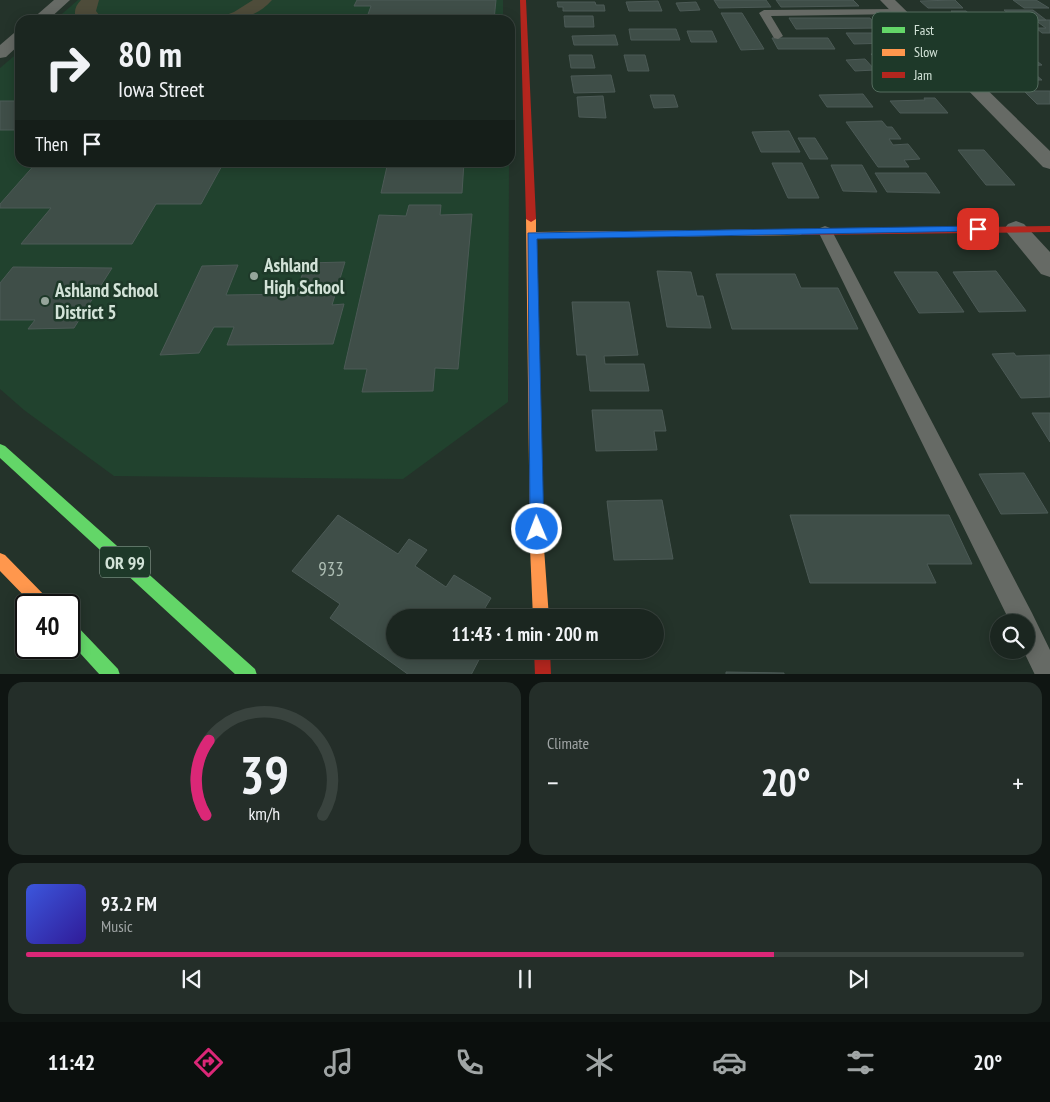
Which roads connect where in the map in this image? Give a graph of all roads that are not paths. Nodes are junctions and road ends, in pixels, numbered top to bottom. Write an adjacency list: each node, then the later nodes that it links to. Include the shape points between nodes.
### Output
1 (63, 0): 4 (street)
2 (523, 0): 13 (street)
3 (893, 6): 5 (lane, via 764,13)
4 (45, 15)
5 (778, 36)
6 (15, 40): 7 (street)
7 (0, 53)
8 (979, 92): 9 (street)
9 (1050, 163)
10 (1050, 228): 11 (street)
11 (1016, 229): 12 (street); 14 (street)
12 (825, 231): 13 (street); 19 (lane)
13 (532, 235): 18 (street)
14 (1050, 268)
15 (0, 450): 24 (street, OR 99)
16 (0, 560): 17 (street)
17 (33, 594)
18 (540, 609)
19 (1019, 614)
20 (80, 641): 23 (street)
21 (1035, 647): 26 (lane)
22 (543, 659): 25 (street)
23 (112, 674)
24 (249, 674)
25 (544, 674)
26 (1049, 674)

